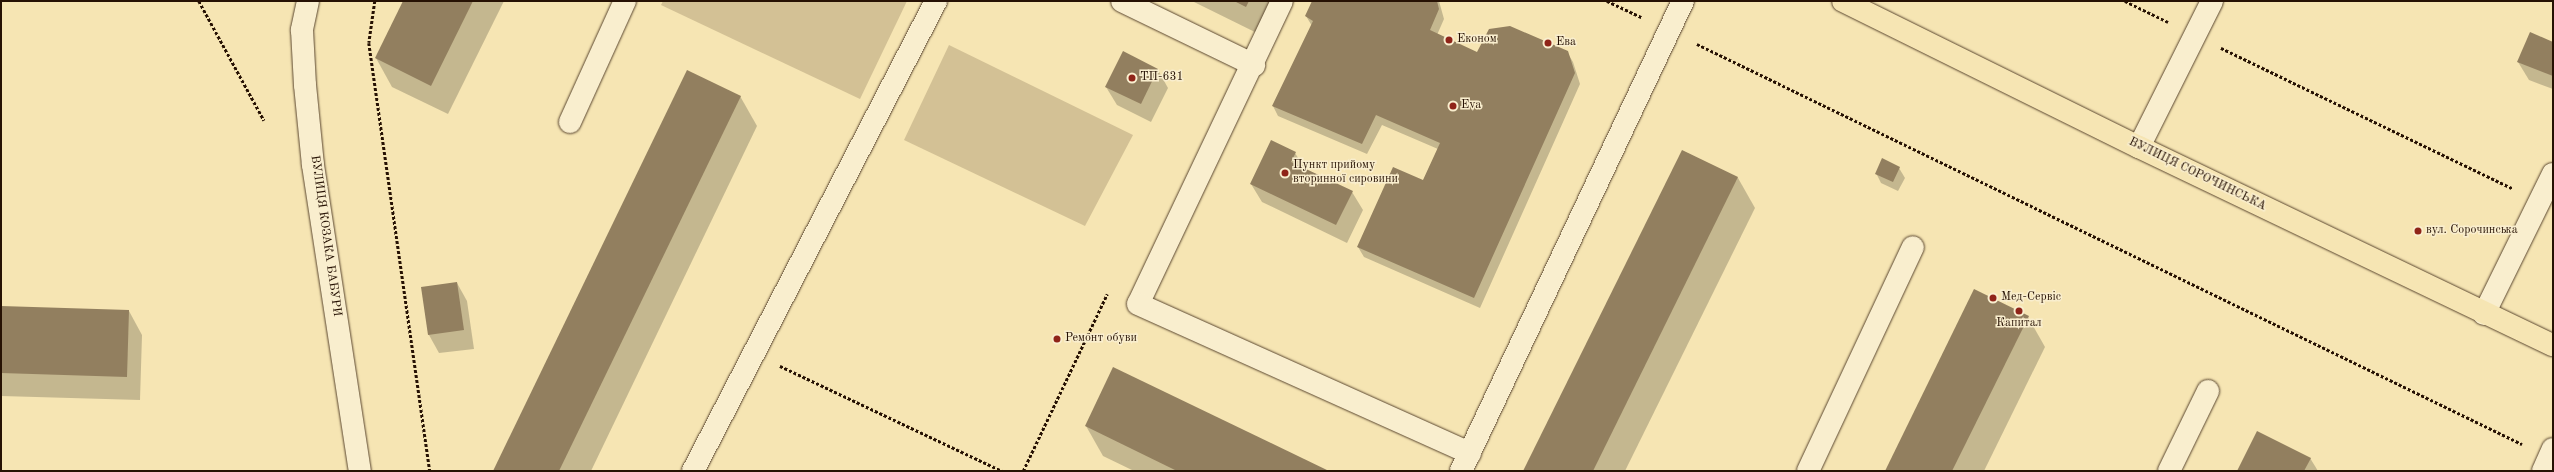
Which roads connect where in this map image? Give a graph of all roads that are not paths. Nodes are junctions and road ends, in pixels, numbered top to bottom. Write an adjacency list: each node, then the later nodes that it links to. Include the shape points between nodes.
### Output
1 (308, 1): 18 (street, ВУЛИЦЯ КОЗАКА БАБУРИ, via 302,30 304,85 313,165)
2 (626, 1): 10 (street)
3 (936, 1): 19 (street)
4 (1122, 1): 9 (street)
5 (1282, 1): 9 (street)
6 (1682, 1): 17 (street)
7 (1843, 1): 11 (main road, ВУЛИЦЯ СОРОЧИНСЬКА)
8 (2212, 1): 11 (street)
9 (1254, 65): 17 (street, via 1138,304)
10 (570, 122)
11 (2139, 147): 14 (main road, ВУЛИЦЯ СОРОЧИНСЬКА)
12 (2553, 174): 14 (street)
13 (1913, 247): 20 (street)
14 (2484, 314): 15 (main road, ВУЛИЦЯ СОРОЧИНСЬКА)
15 (2553, 345)
16 (2208, 390): 21 (street)
17 (1465, 462)
18 (360, 471)
19 (693, 471)
20 (1808, 471)
21 (2169, 471)

